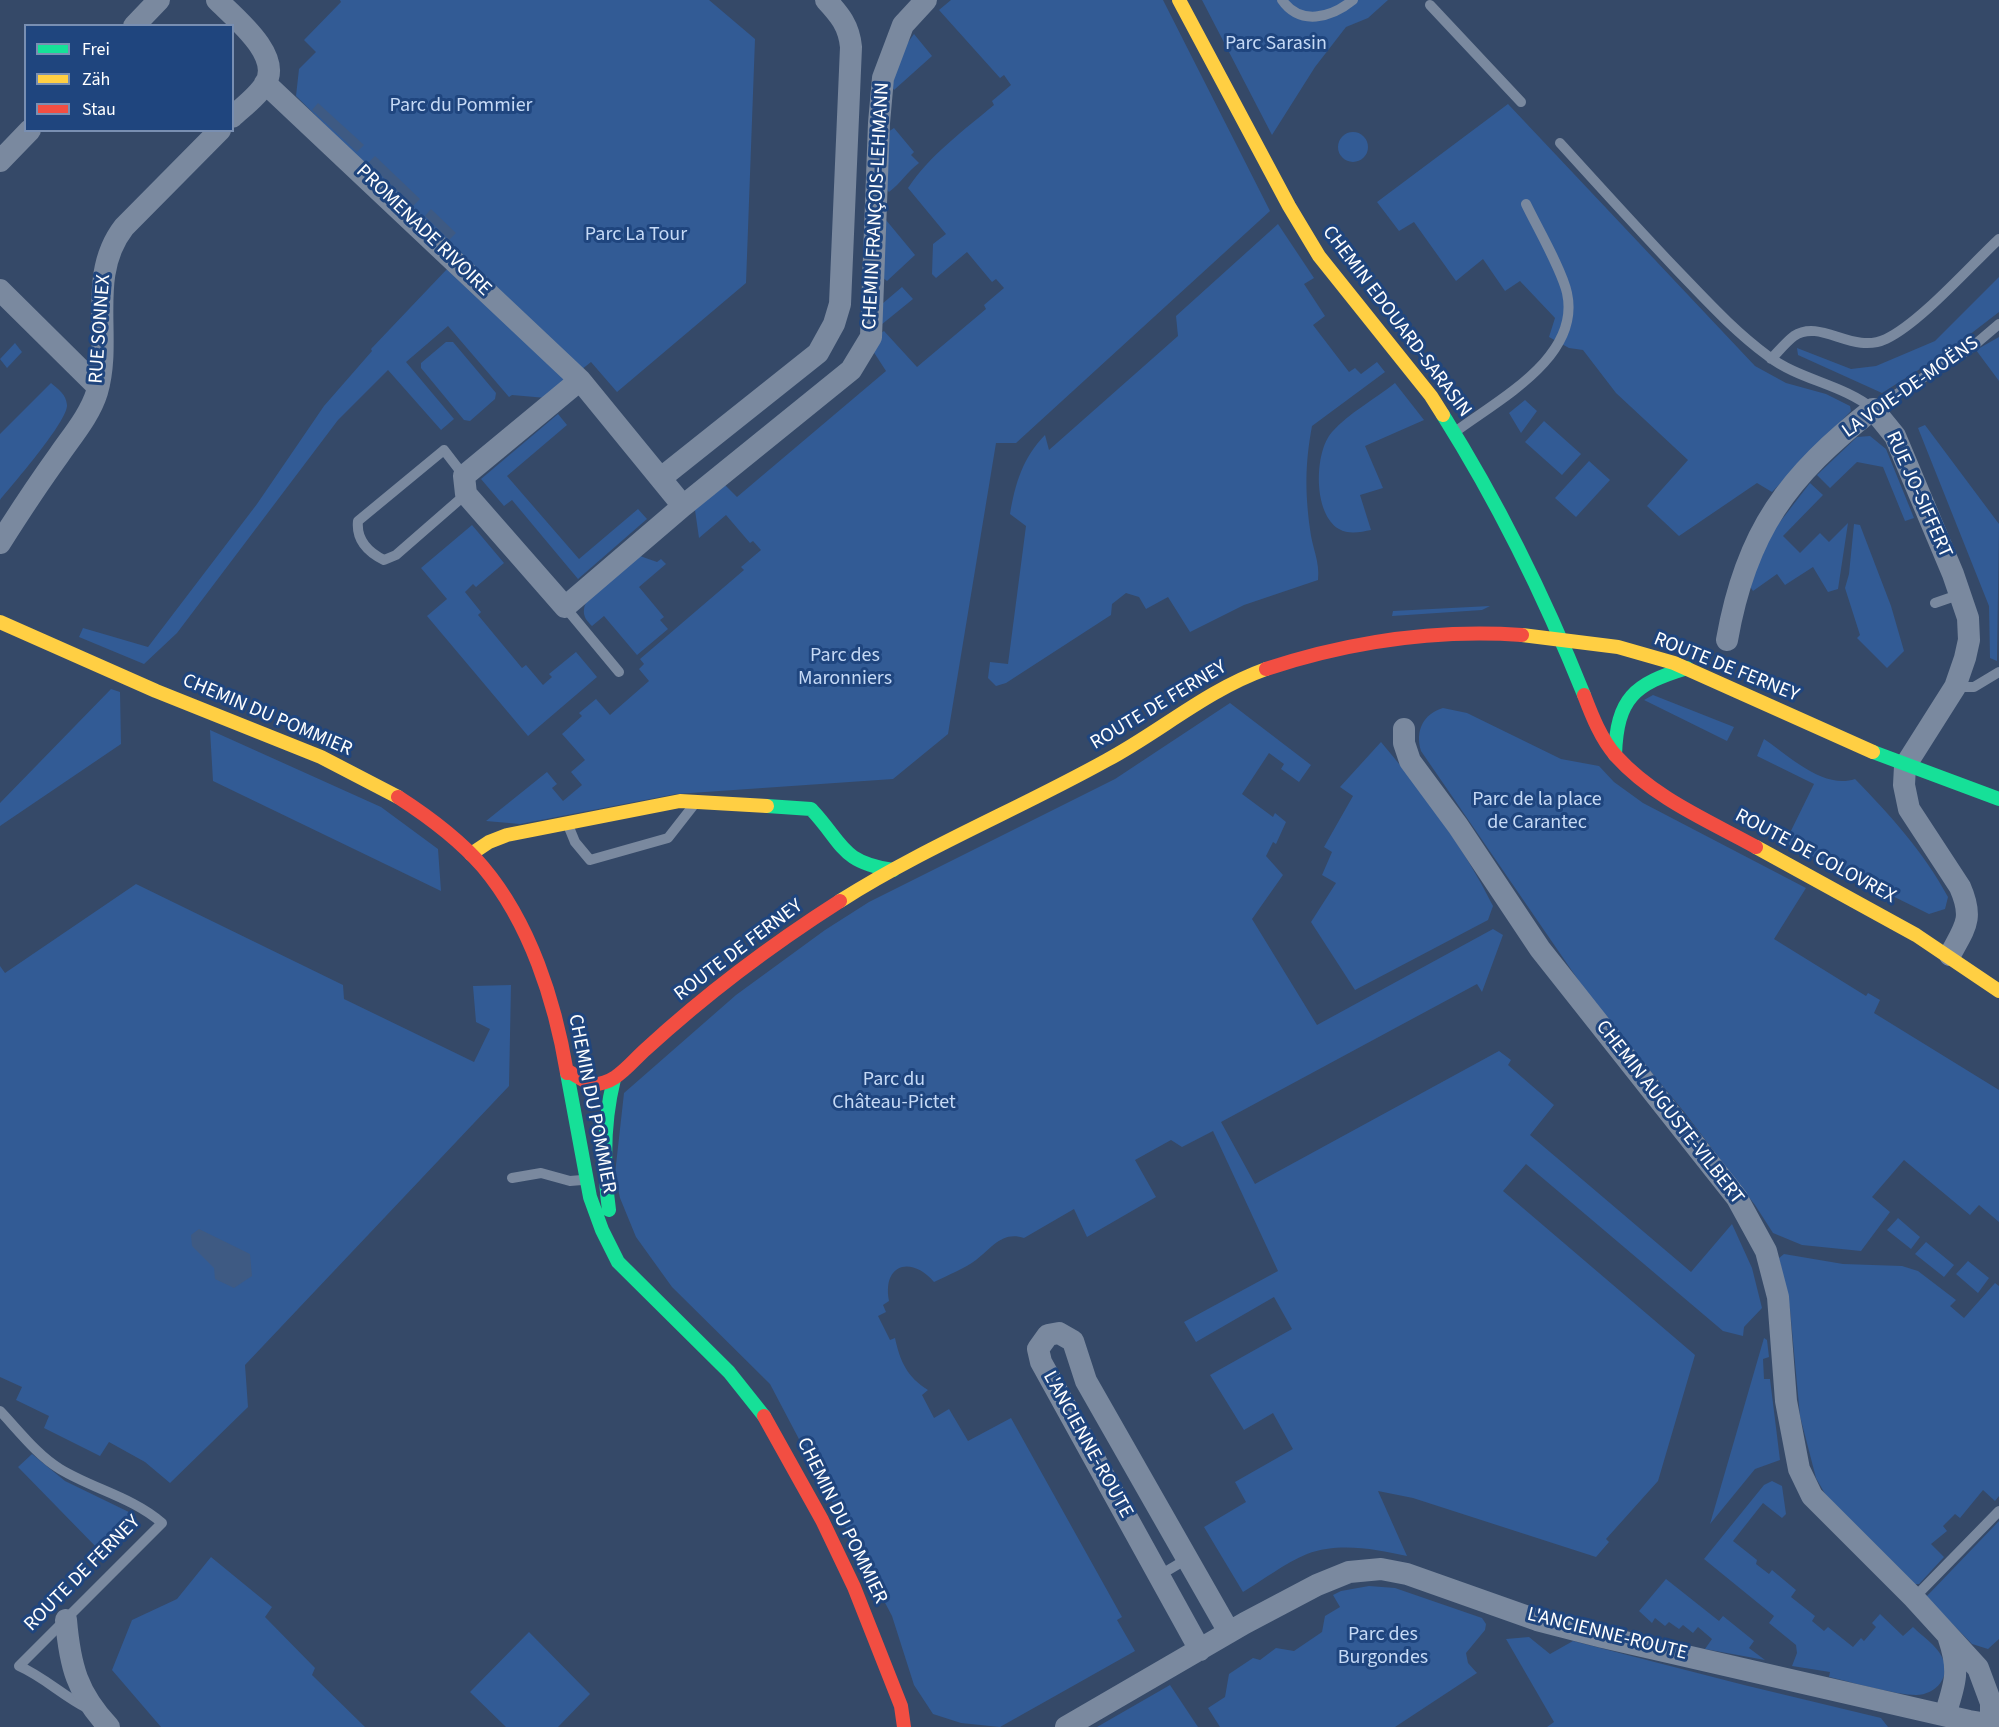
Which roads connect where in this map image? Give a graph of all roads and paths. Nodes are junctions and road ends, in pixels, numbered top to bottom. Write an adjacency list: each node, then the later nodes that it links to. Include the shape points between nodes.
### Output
1 (159, 0): 9 (street)
2 (217, 0): 10 (street, via 263,50 269,67)
3 (826, 0): 26 (street, CHEMIN FRANÇOIS-LEHMANN, via 850,32 851,47 840,304 834,324 818,353)
4 (1179, 0): 25 (street, CHEMIN EDOUARD-SARASIN, via 1288,207 1319,256 1414,374)
5 (1282, 0): 6 (lane, via 1299,15 1313,17 1331,14)
6 (1353, 0)
7 (916, 3): 28 (street, CHEMIN FRANÇOIS-LEHMANN, via 903,25 883,78 872,337 851,370)
8 (1430, 5): 11 (lane)
9 (136, 24)
10 (265, 83): 12 (street); 22 (street, PROMENADE RIVOIRE)
11 (1521, 102)
12 (234, 115)
13 (28, 132): 16 (street)
14 (218, 132): 23 (street, RUE SONNEX, via 124,227 108,255 102,284)
15 (1560, 143): 21 (lane, RUE JO-SIFFERT, via 1719,314)
16 (0, 161)
17 (1526, 204): 25 (lane, via 1567,290 1567,325 1558,347 1543,365)
18 (1999, 239): 21 (lane, via 1909,324 1885,340 1857,344 1819,331 1805,331 1794,336)
19 (0, 290): 23 (street)
20 (1999, 324): 24 (lane, LA VOIE-DE-MOËNS, via 1972,347)
21 (1771, 359): 24 (lane, RUE JO-SIFFERT, via 1859,398)
22 (580, 380): 26 (street); 27 (street)
23 (98, 387): 29 (street, RUE SONNEX, via 81,422)
24 (1873, 409): 30 (street, RUE JO-SIFFERT, via 1895,436); 35 (street, LA VOIE-DE-MOËNS, via 1815,459 1781,498 1749,558)
25 (1455, 432): 34 (street, CHEMIN EDOUARD-SARASIN, via 1491,492)
26 (661, 478): 28 (street)
27 (465, 485): 27 (lane, via 396,555 384,560 364,545 357,531 358,521 444,450); 32 (street)
28 (683, 506): 32 (street, CHEMIN FRANÇOIS-LEHMANN)
29 (0, 543)
30 (1961, 594): 31 (lane); 39 (street, RUE JO-SIFFERT, via 1969,640)
31 (1935, 603)
32 (565, 607): 37 (lane)
33 (0, 622): 46 (street, CHEMIN DU POMMIER, via 354,773 421,813)
34 (1561, 638): 36 (street, ROUTE DE FERNEY, via 1624,649); 41 (street, ROUTE DE COLOVREX, via 1595,723); 48 (street, ROUTE DE FERNEY, via 1465,634 1385,640 1318,654 1251,675 1201,701 1107,761)
35 (1727, 640)
36 (1687, 668): 41 (street, via 1643,683 1629,695 1618,716); 42 (street, ROUTE DE FERNEY)
37 (619, 672)
38 (1999, 672): 39 (lane, via 1974,687)
39 (1955, 687): 42 (street, RUE JO-SIFFERT)
40 (1404, 729): 61 (street, CHEMIN AUGUSTE-VILBERT, via 1410,761 1540,949 1737,1198 1766,1251 1778,1297 1786,1401 1799,1469 1812,1496)
41 (1615, 755): 50 (street, ROUTE DE COLOVREX, via 1652,790 1681,808 1802,870)
42 (1905, 766): 43 (street, ROUTE DE FERNEY); 50 (street, via 1909,809 1966,901 1968,923)
43 (1999, 799)
44 (697, 801): 45 (street, via 662,804); 45 (lane, via 668,838 590,860); 47 (street, via 811,810 824,822)
45 (567, 824): 46 (street, via 498,838)
46 (471, 854): 52 (street, CHEMIN DU POMMIER, via 503,895 525,935 549,997)
47 (844, 868): 48 (street); 49 (street)
48 (893, 870): 49 (street, ROUTE DE FERNEY)
49 (833, 906): 53 (street, ROUTE DE FERNEY, via 724,982)
50 (1950, 955): 51 (street, ROUTE DE COLOVREX)
51 (1999, 991)
52 (568, 1071): 53 (street, via 582,1083 598,1086); 55 (street, CHEMIN DU POMMIER)
53 (614, 1079): 56 (street, via 605,1114 603,1168 610,1216)
54 (512, 1178): 55 (lane, via 542,1173 570,1181)
55 (583, 1180): 56 (street, CHEMIN DU POMMIER, via 605,1240 618,1262)
56 (641, 1285): 66 (street, CHEMIN DU POMMIER, via 735,1379 770,1424 846,1569)
57 (0, 1412): 62 (lane, ROUTE DE FERNEY, via 46,1460 145,1509 162,1523)
58 (1999, 1511): 61 (lane)
59 (1187, 1559): 60 (lane); 60 (street, L'ANCIENNE-ROUTE, via 1086,1381 1073,1341 1059,1333 1048,1335 1038,1349 1041,1362); 63 (street, L'ANCIENNE-ROUTE)
60 (1160, 1575): 65 (street, L'ANCIENNE-ROUTE)
61 (1914, 1598): 64 (street, CHEMIN AUGUSTE-VILBERT)
62 (66, 1620): 67 (street, via 74,1670); 67 (lane, ROUTE DE FERNEY, via 19,1666)
63 (1229, 1632): 65 (street, L'ANCIENNE-ROUTE); 68 (street, L'ANCIENNE-ROUTE, via 1333,1578 1366,1569 1395,1570 1538,1620)
64 (1947, 1635): 68 (street, CHEMIN AUGUSTE-VILBERT, via 1957,1673); 69 (street, CHEMIN AUGUSTE-VILBERT, via 1983,1677)
65 (1200, 1650): 73 (street, L'ANCIENNE-ROUTE)
66 (901, 1706): 71 (street, CHEMIN DU POMMIER); 72 (street, CHEMIN DU POMMIER)
67 (92, 1710): 70 (street)
68 (1946, 1715): 69 (street, L'ANCIENNE-ROUTE)
69 (1993, 1726)
70 (109, 1727)
71 (904, 1727)
72 (917, 1727)
73 (1066, 1727)

